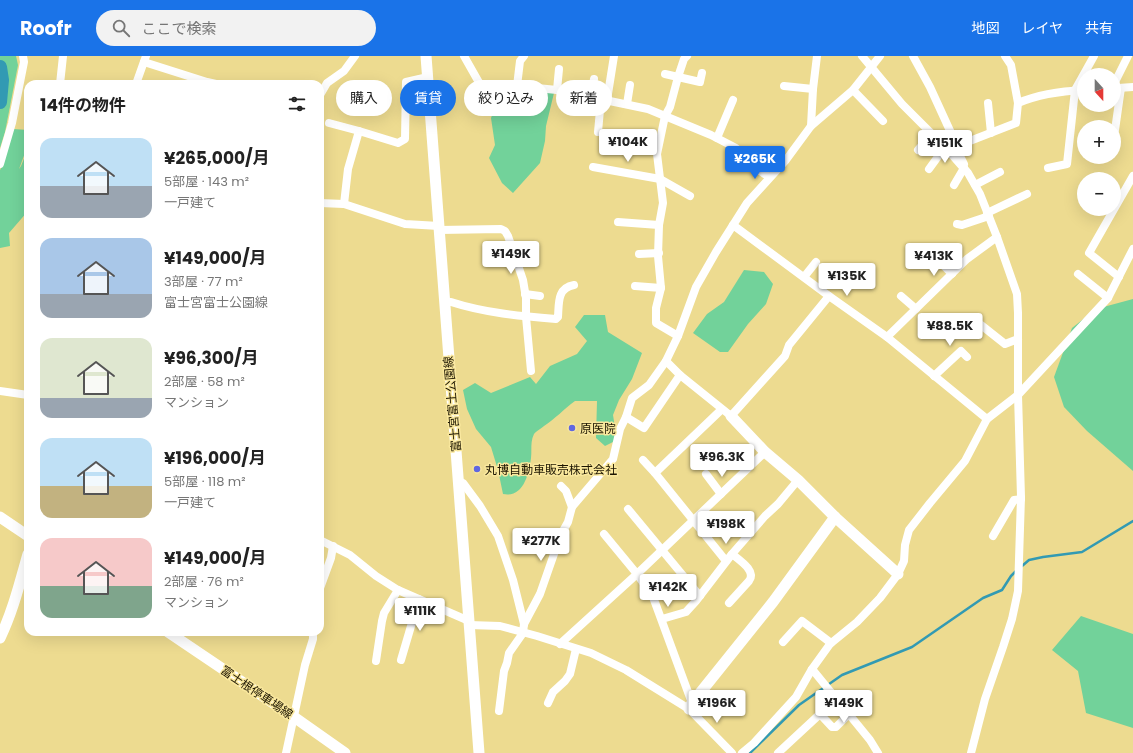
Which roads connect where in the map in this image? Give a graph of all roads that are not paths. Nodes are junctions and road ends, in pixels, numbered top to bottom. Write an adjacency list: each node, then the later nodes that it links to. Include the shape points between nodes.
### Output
1 (23, 56): 32 (street)
2 (63, 56): 25 (street)
3 (355, 56): 37 (street, via 344,71)
4 (426, 56): 23 (main road, 富士宮富士公園線)
5 (464, 56): 28 (street)
6 (524, 56): 29 (street, via 520,61)
7 (614, 56): 31 (street)
8 (687, 56): 24 (street)
9 (817, 56): 38 (street)
10 (862, 56): 17 (street)
11 (880, 56): 17 (street)
12 (913, 56): 57 (street)
13 (1005, 56): 44 (street, via 1011,65)
14 (1094, 56): 18 (street)
15 (1128, 56): 22 (street)
16 (145, 57): 26 (street); 27 (street)
17 (871, 67): 39 (street); 55 (street)
18 (1089, 68)
19 (559, 69): 30 (street)
20 (702, 73): 24 (street, via 700,82)
21 (665, 74): 24 (street)
22 (1121, 74)
23 (428, 77): 52 (street, via 406,82 405,139 398,143); 82 (main road, 富士宮富士公園線)
24 (678, 77): 48 (street)
25 (60, 80)
26 (137, 80)
27 (200, 80)
28 (478, 80)
29 (518, 80)
30 (558, 80)
31 (608, 80)
32 (24, 84): 61 (street)
33 (630, 85): 45 (street)
34 (784, 86): 38 (street)
35 (1121, 87): 36 (street)
36 (1133, 87)
37 (324, 89)
38 (813, 89): 51 (street)
39 (853, 90): 49 (street); 51 (street)
40 (1077, 90): 44 (street, via 1030,98)
41 (733, 100): 56 (street)
42 (612, 101): 45 (street)
43 (988, 103): 54 (street)
44 (1018, 103): 54 (street, via 1016,123)
45 (627, 104): 48 (street)
46 (1077, 107): 64 (street, via 1067,164)
47 (601, 116): 53 (street)
48 (665, 116): 56 (street); 70 (street, via 658,154)
49 (883, 121)
50 (329, 123): 52 (street)
51 (811, 126): 69 (street, via 786,160)
52 (359, 131): 76 (street, via 348,169)
53 (598, 132)
54 (991, 133): 57 (street)
55 (932, 134): 58 (street); 60 (street)
56 (717, 138): 59 (street)
57 (957, 146): 66 (street)
58 (945, 147): 65 (street); 66 (street)
59 (736, 148)
60 (918, 150)
61 (0, 164)
62 (753, 166): 69 (street)
63 (593, 167): 70 (street)
64 (1048, 168)
65 (929, 169)
66 (966, 171): 71 (street); 72 (street)
67 (1000, 172): 72 (street)
68 (1133, 176): 91 (street, via 1089,253)
69 (769, 177): 81 (street)
70 (660, 179): 74 (street); 79 (street, via 663,203)
71 (954, 185)
72 (975, 185): 77 (street)
73 (1027, 194): 77 (street)
74 (690, 196)
75 (324, 202): 76 (street)
76 (344, 204): 82 (street, via 405,224)
77 (988, 215): 80 (street, via 962,225); 83 (street)
78 (618, 222): 79 (street)
79 (659, 224): 85 (street)
80 (957, 224)
81 (733, 225): 92 (street); 105 (street, via 696,287)
82 (439, 228): 96 (street, via 505,231 524,280); 101 (main road, 富士宮富士公園線)
83 (997, 237): 89 (street, via 967,259); 107 (street, via 1017,294)
84 (1133, 249): 91 (street)
85 (659, 253): 86 (street); 95 (street)
86 (639, 254)
87 (918, 259): 89 (street, via 928,250)
88 (816, 262): 92 (street)
89 (952, 274): 102 (street)
90 (1078, 274): 100 (street)
91 (1119, 276): 100 (street)
92 (804, 277): 98 (street)
93 (574, 285): 103 (street, via 568,286 560,293 556,319)
94 (635, 286): 95 (street)
95 (661, 288): 105 (street, via 656,308 656,323)
96 (525, 294): 97 (street); 103 (street)
97 (540, 296)
98 (829, 296): 106 (street); 116 (street, via 789,345 785,356)
99 (901, 296): 102 (street)
100 (1108, 298): 115 (street)
101 (444, 302): 103 (street); 124 (main road, 富士宮富士公園線)
102 (916, 309): 106 (street)
103 (526, 317): 110 (street)
104 (981, 325): 107 (street, via 1005,344)
105 (678, 336): 109 (street)
106 (887, 337): 112 (street)
107 (1018, 339): 115 (street)
108 (967, 357): 112 (street, via 961,351)
109 (666, 361): 111 (street); 117 (street, via 649,385 632,398)
110 (531, 371)
111 (680, 375): 116 (street); 117 (street, via 644,428)
112 (934, 376): 118 (street)
113 (0, 391): 114 (street)
114 (24, 394)
115 (1018, 395): 118 (street); 127 (street)
116 (726, 413): 119 (main road); 121 (street)
117 (626, 417): 128 (street, via 620,429 613,459)
118 (987, 419): 143 (street, via 964,461 909,530 904,561)
119 (765, 452): 123 (main road); 126 (street)
120 (642, 460): 121 (street)
121 (655, 473): 132 (street)
122 (706, 474): 126 (street)
123 (798, 480): 131 (main road); 139 (street)
124 (459, 481): 150 (main road, 富士宮富士公園線); 151 (street, via 480,506 498,536 513,580)
125 (561, 486): 128 (street, via 566,491)
126 (722, 494): 132 (street)
127 (1021, 499): 135 (street, via 1014,500); 174 (street, via 1018,591 1012,619 985,699)
128 (572, 507): 151 (street, via 540,594)
129 (628, 509): 138 (street)
130 (0, 517): 133 (main road)
131 (835, 517): 143 (main road); 163 (main road, via 773,602)
132 (693, 522): 138 (street); 140 (street)
133 (24, 533)
134 (604, 534): 142 (street)
135 (993, 536)
136 (324, 542): 137 (street)
137 (333, 546): 144 (street); 145 (street, via 350,555)
138 (662, 550): 142 (street); 146 (street)
139 (732, 554): 140 (street); 148 (street, via 752,574 749,582)
140 (726, 561): 146 (street)
141 (24, 569): 154 (main road, via 16,599)
142 (637, 574): 149 (street, via 653,597); 157 (street)
143 (898, 574): 156 (street, via 857,622)
144 (324, 577)
145 (398, 590): 147 (street); 160 (street, via 384,613)
146 (700, 596): 149 (street, via 686,612)
147 (419, 599): 150 (street); 159 (street)
148 (729, 603)
149 (662, 619): 163 (street)
150 (469, 623): 151 (street); 169 (main road, 富士宮富士公園線)
151 (523, 628): 157 (street); 164 (street, via 509,653)
152 (174, 636): 166 (main road, 富士根停車場線)
153 (313, 636): 166 (street)
154 (0, 638)
155 (783, 642): 156 (street, via 802,621)
156 (831, 643): 161 (street)
157 (560, 644): 158 (street)
158 (576, 648): 162 (street, via 570,674 553,692); 163 (street, via 626,670)
159 (401, 660)
160 (376, 661)
161 (812, 669): 165 (street); 171 (street, via 796,697)
162 (548, 703)
163 (690, 706): 170 (street)
164 (499, 711)
165 (849, 714): 172 (street, via 832,727 820,714); 173 (street, via 874,744)
166 (294, 716): 167 (street); 168 (main road, 富士根停車場線)
167 (286, 753)
168 (345, 753)
169 (479, 753)
170 (732, 753)
171 (742, 753)
172 (778, 753)
173 (878, 753)
174 (971, 753)

